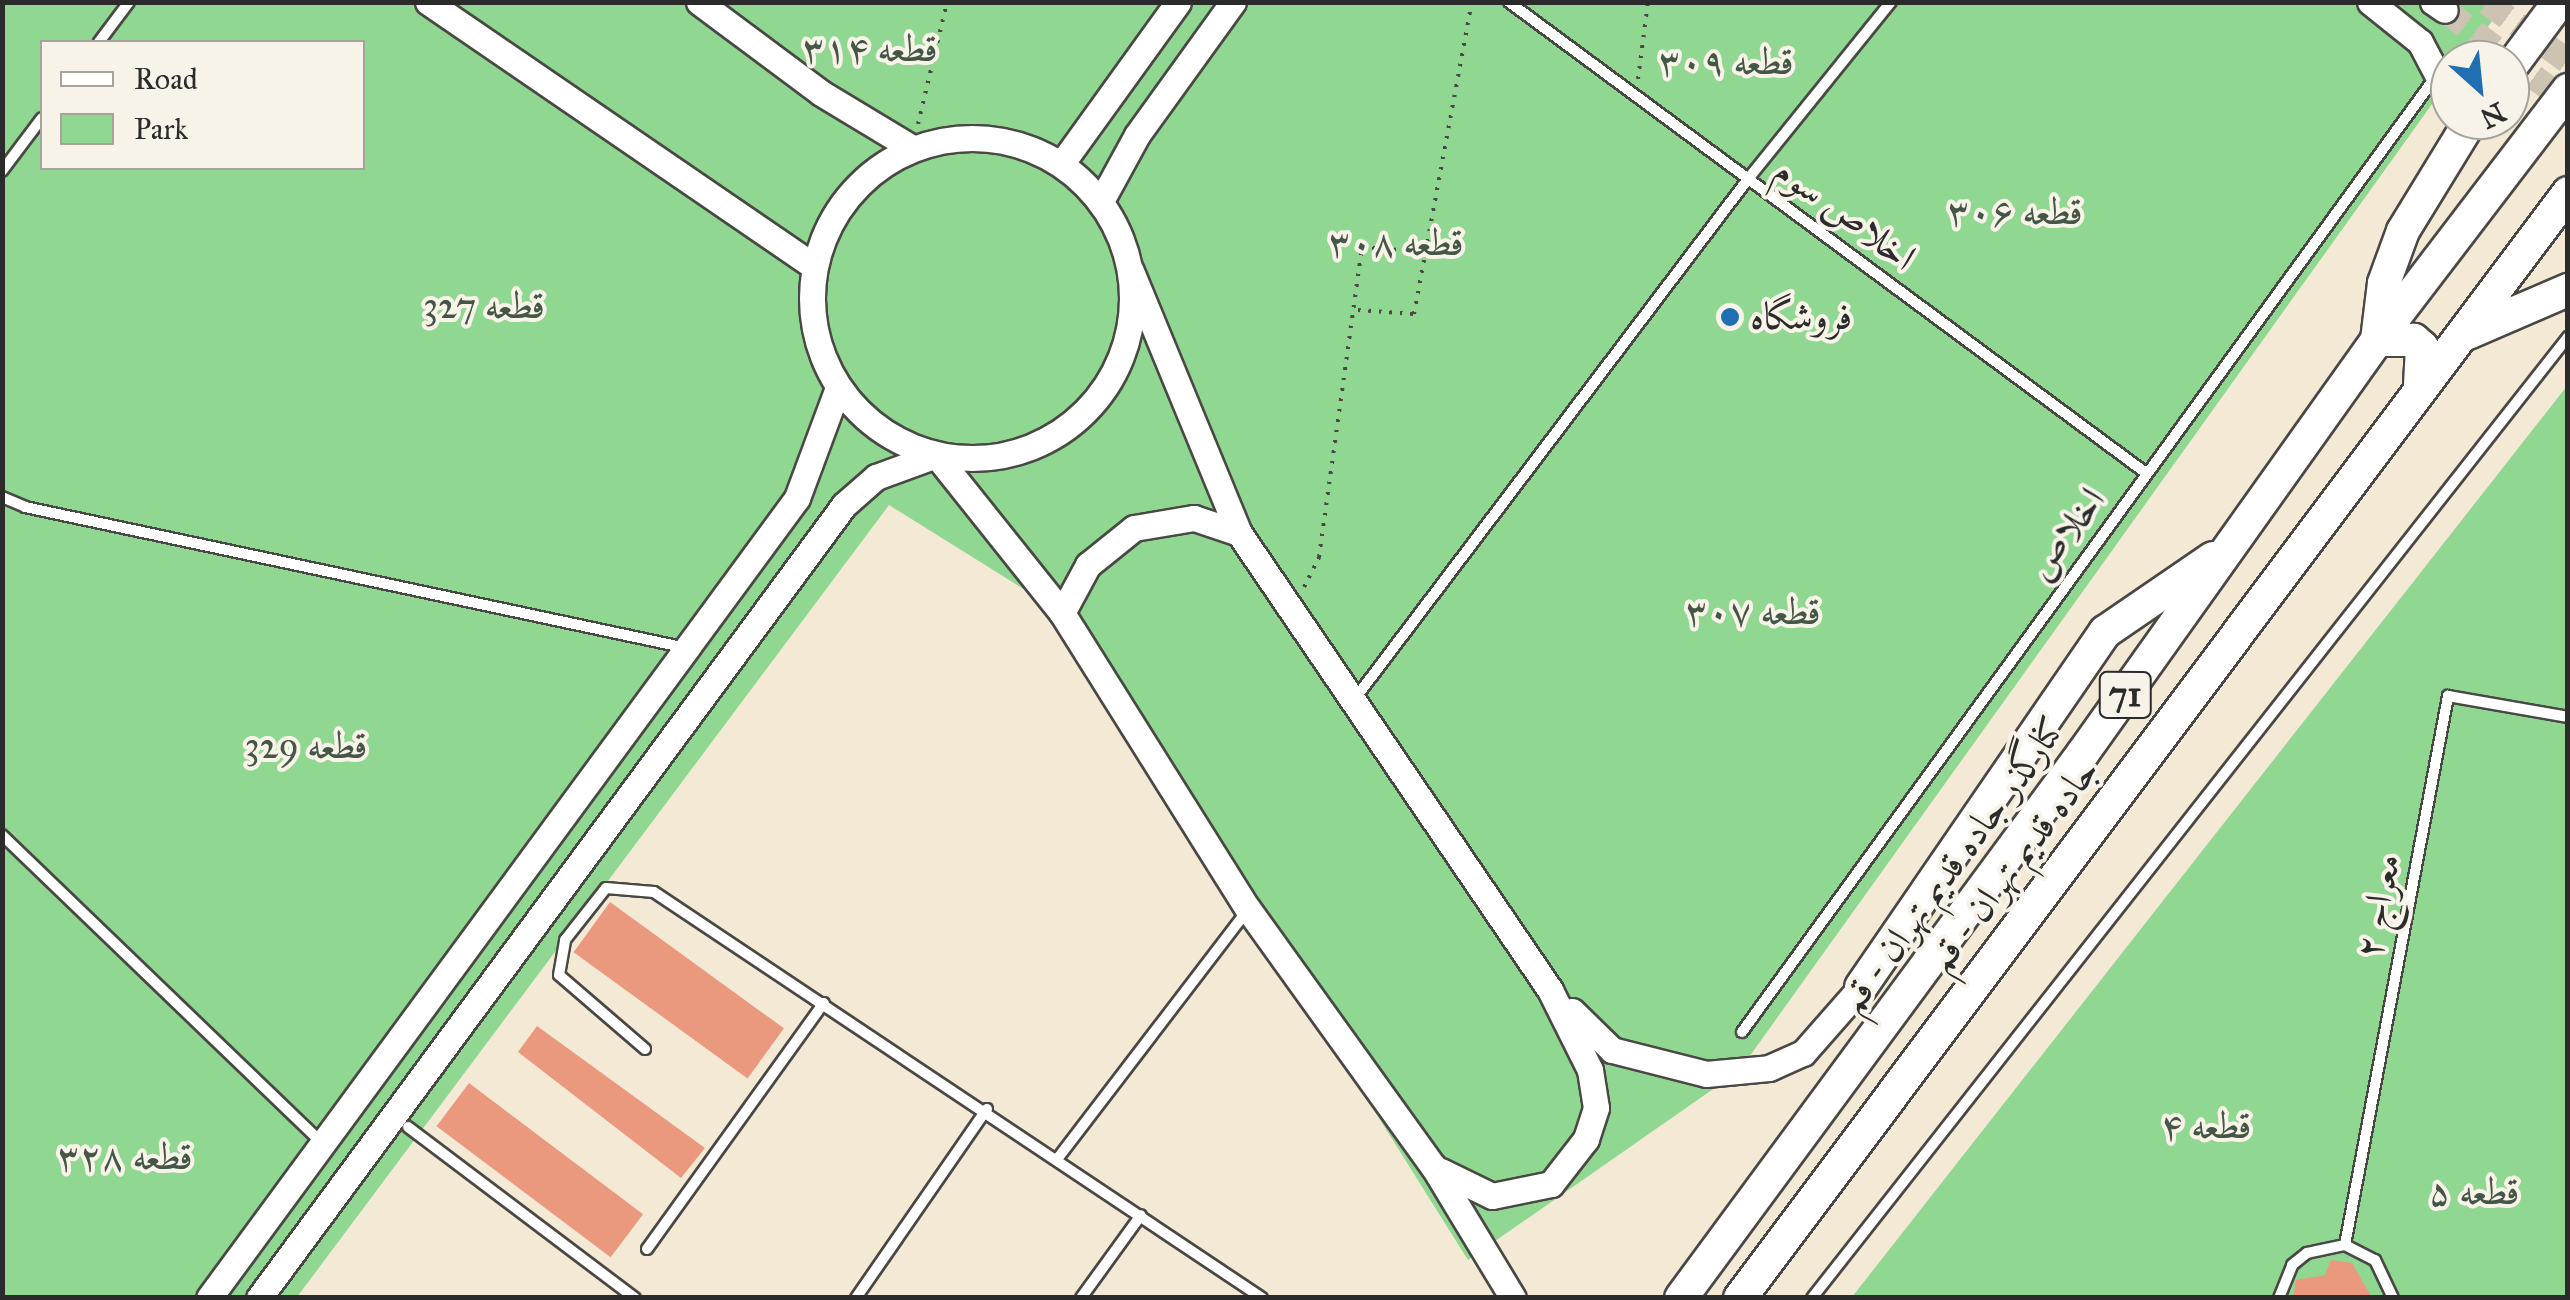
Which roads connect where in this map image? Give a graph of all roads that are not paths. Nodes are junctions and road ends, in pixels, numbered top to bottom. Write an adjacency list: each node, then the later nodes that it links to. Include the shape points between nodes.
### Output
1 (129, 2): 10 (lane)
2 (699, 2): 17 (street, via 821,92)
3 (1178, 2): 18 (street)
4 (1232, 2): 22 (street, via 1137,135)
5 (1509, 2): 20 (lane, اخلاص سوم)
6 (1892, 2): 20 (lane)
7 (2370, 2): 12 (street)
8 (2558, 2): 11 (highway)
9 (435, 5): 23 (street)
10 (100, 40)
11 (2530, 40)
12 (2430, 56)
13 (2430, 85): 32 (lane, اخلاص)
14 (2568, 90): 28 (highway, کنارگذر جاده قدیم تهران - قم / 71)
15 (40, 121): 19 (lane)
16 (2447, 140): 28 (highway, via 2384,282)
17 (912, 148): 18 (street, via 980,138 1014,142); 23 (street, via 848,195 826,228)
18 (1062, 164): 22 (street)
19 (2, 171)
20 (1748, 179): 32 (lane, اخلاص سوم); 38 (lane)
21 (2568, 194): 26 (highway, جاده قدیم تهران - قم / 71)
22 (1102, 201): 24 (street)
23 (814, 266): 30 (street, via 816,337)
24 (1132, 271): 31 (street, via 1132,323 1115,373 1083,415 1039,444 988,458); 34 (street)
25 (2568, 290): 26 (highway)
26 (2464, 336): 29 (highway, جاده قدیم تهران - قم / 71)
27 (2568, 337): 64 (lane)
28 (2377, 340): 29 (highway, via 2422,346); 35 (highway, کنارگذر جاده قدیم تهران - قم / 71)
29 (2420, 385): 63 (highway, جاده قدیم تهران - قم / 71)
30 (838, 388): 31 (street, via 867,420); 37 (street, via 796,498)
31 (936, 455): 36 (street); 56 (street, via 876,477 844,505)
32 (2146, 474): 45 (lane, اخلاص)
33 (2, 496): 37 (lane, via 25,507)
34 (1239, 533): 36 (street, via 1194,518 1134,528 1088,564); 38 (street)
35 (2234, 545): 42 (highway, via 2105,632); 62 (highway, کنارگذر جاده قدیم تهران - قم / 71)
36 (1062, 613): 41 (street)
37 (683, 647): 49 (street)
38 (1353, 701): 43 (street)
39 (2568, 717): 53 (lane, معراج ۲, via 2448,696)
40 (2, 835): 49 (lane)
41 (1248, 909): 50 (lane); 51 (street)
42 (1861, 987): 43 (street, via 1803,1052 1769,1068 1706,1074 1612,1050)
43 (1550, 990): 51 (street, via 1578,1039 1596,1108 1573,1164 1551,1184 1492,1196)
44 (824, 1003): 46 (lane, via 654,892 606,888 565,940 560,975); 47 (lane); 54 (lane)
45 (1742, 1032)
46 (645, 1049)
47 (986, 1108): 50 (lane); 58 (lane)
48 (408, 1127): 57 (lane)
49 (322, 1143): 55 (street)
50 (1058, 1158): 52 (lane)
51 (1433, 1166): 61 (street)
52 (1141, 1214): 59 (lane); 60 (lane)
53 (2345, 1246): 65 (lane, via 2307,1252 2292,1265); 66 (lane, via 2375,1260)
54 (648, 1249)
55 (209, 1298)
56 (259, 1298)
57 (636, 1298)
58 (856, 1298)
59 (1081, 1298)
60 (1262, 1298)
61 (1513, 1298)
62 (1681, 1298)
63 (1740, 1298)
64 (1812, 1298)
65 (2279, 1298)
66 (2393, 1298)

